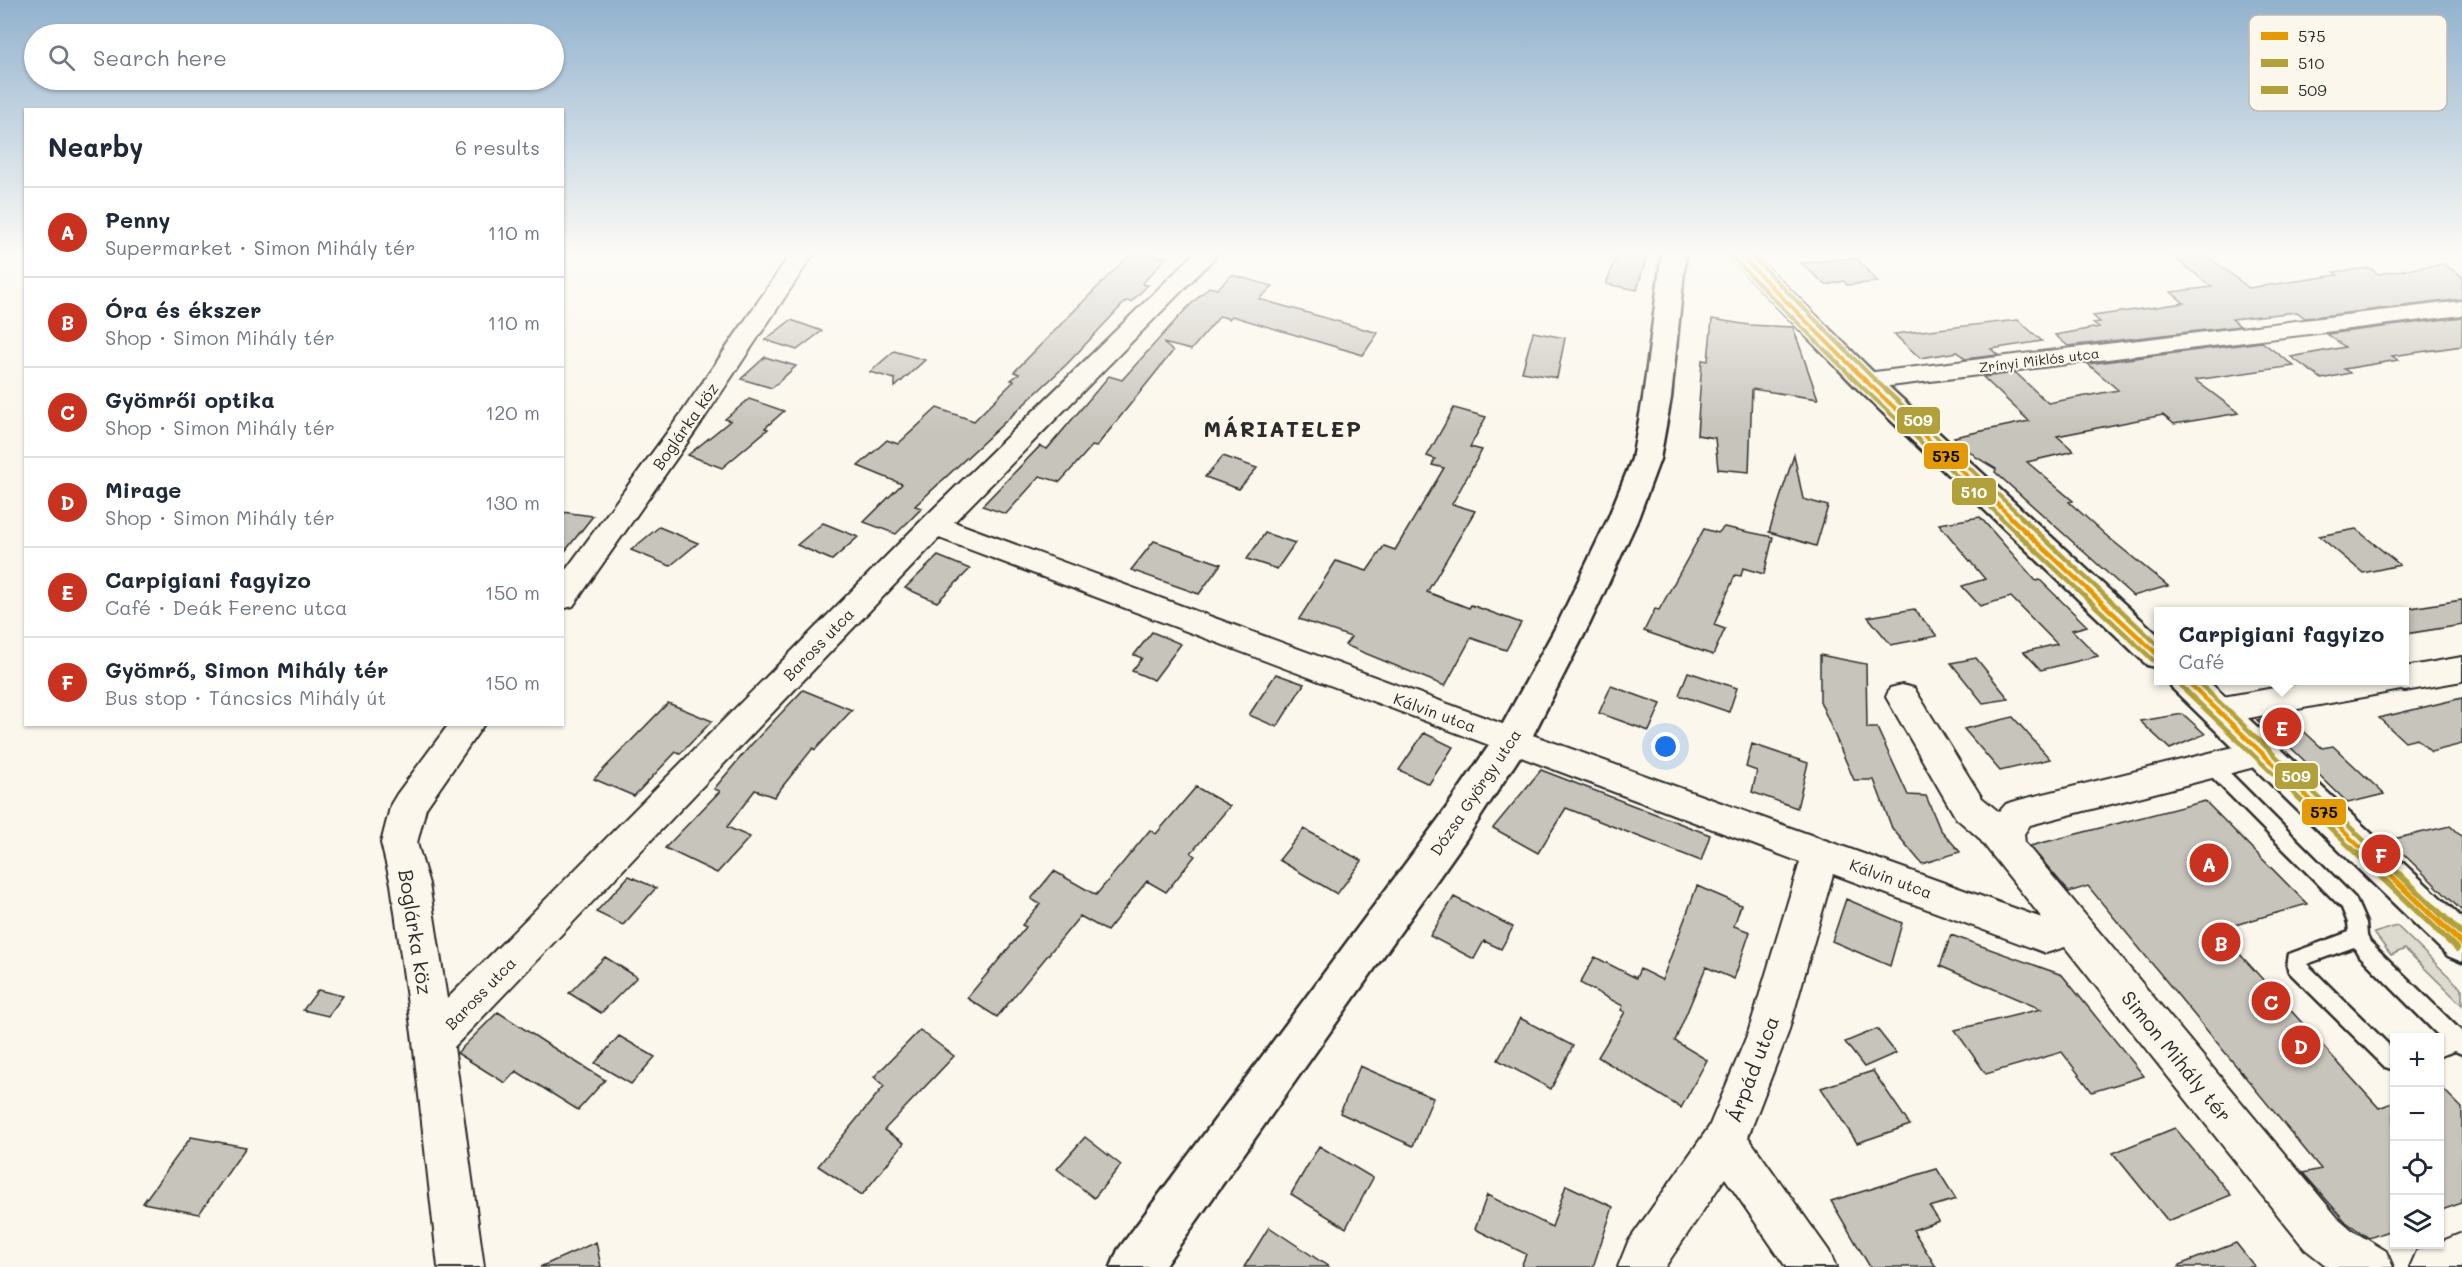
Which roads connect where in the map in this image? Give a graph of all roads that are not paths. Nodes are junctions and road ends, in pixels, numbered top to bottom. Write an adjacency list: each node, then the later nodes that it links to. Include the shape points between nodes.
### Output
1 (764, 311): 8 (street, Boglárka köz)
2 (1149, 311): 7 (street, Baross utca)
3 (1668, 311): 17 (main road, Dózsa György utca, via 1658,398 1646,459 1574,623)
4 (1796, 311): 6 (main road)
5 (2436, 311): 6 (street, Zrínyi Miklós utca)
6 (1866, 381): 9 (main road)
7 (934, 525): 17 (street, Kálvin utca); 25 (street, Baross utca)
8 (564, 595)
9 (2154, 651)
10 (2462, 669): 11 (street)
11 (2409, 677)
12 (2189, 685): 15 (main road)
13 (2370, 685): 15 (street)
14 (1902, 697): 20 (street, Simon Mihály tér, via 1969,808)
15 (2217, 711): 18 (main road)
16 (467, 726): 25 (street, Boglárka köz, via 409,804 399,843 410,884)
17 (1512, 741): 21 (street, Kálvin utca); 32 (main road, Dózsa György utca, via 1454,828)
18 (2262, 753): 19 (street); 24 (main road)
19 (2212, 766): 20 (street, via 2019,814 2005,830); 23 (lane, via 2349,903)
20 (2008, 848): 22 (street, Simon Mihály tér)
21 (1821, 852): 22 (street, Kálvin utca, via 2046,936); 28 (street, Árpád utca, via 1768,1033)
22 (2073, 928): 30 (street, Simon Mihály tér, via 2321,1233)
23 (2358, 937): 26 (lane); 27 (lane, via 2296,960 2296,966)
24 (2462, 944)
25 (433, 1041): 31 (street, Boglárka köz)
26 (2453, 1044)
27 (2390, 1059)
28 (1725, 1141): 33 (street, Árpád utca); 34 (street)
29 (2462, 1256): 35 (street)
30 (2358, 1264)
31 (461, 1267)
32 (1135, 1267)
33 (1641, 1267)
34 (1813, 1267)
35 (2433, 1267)

